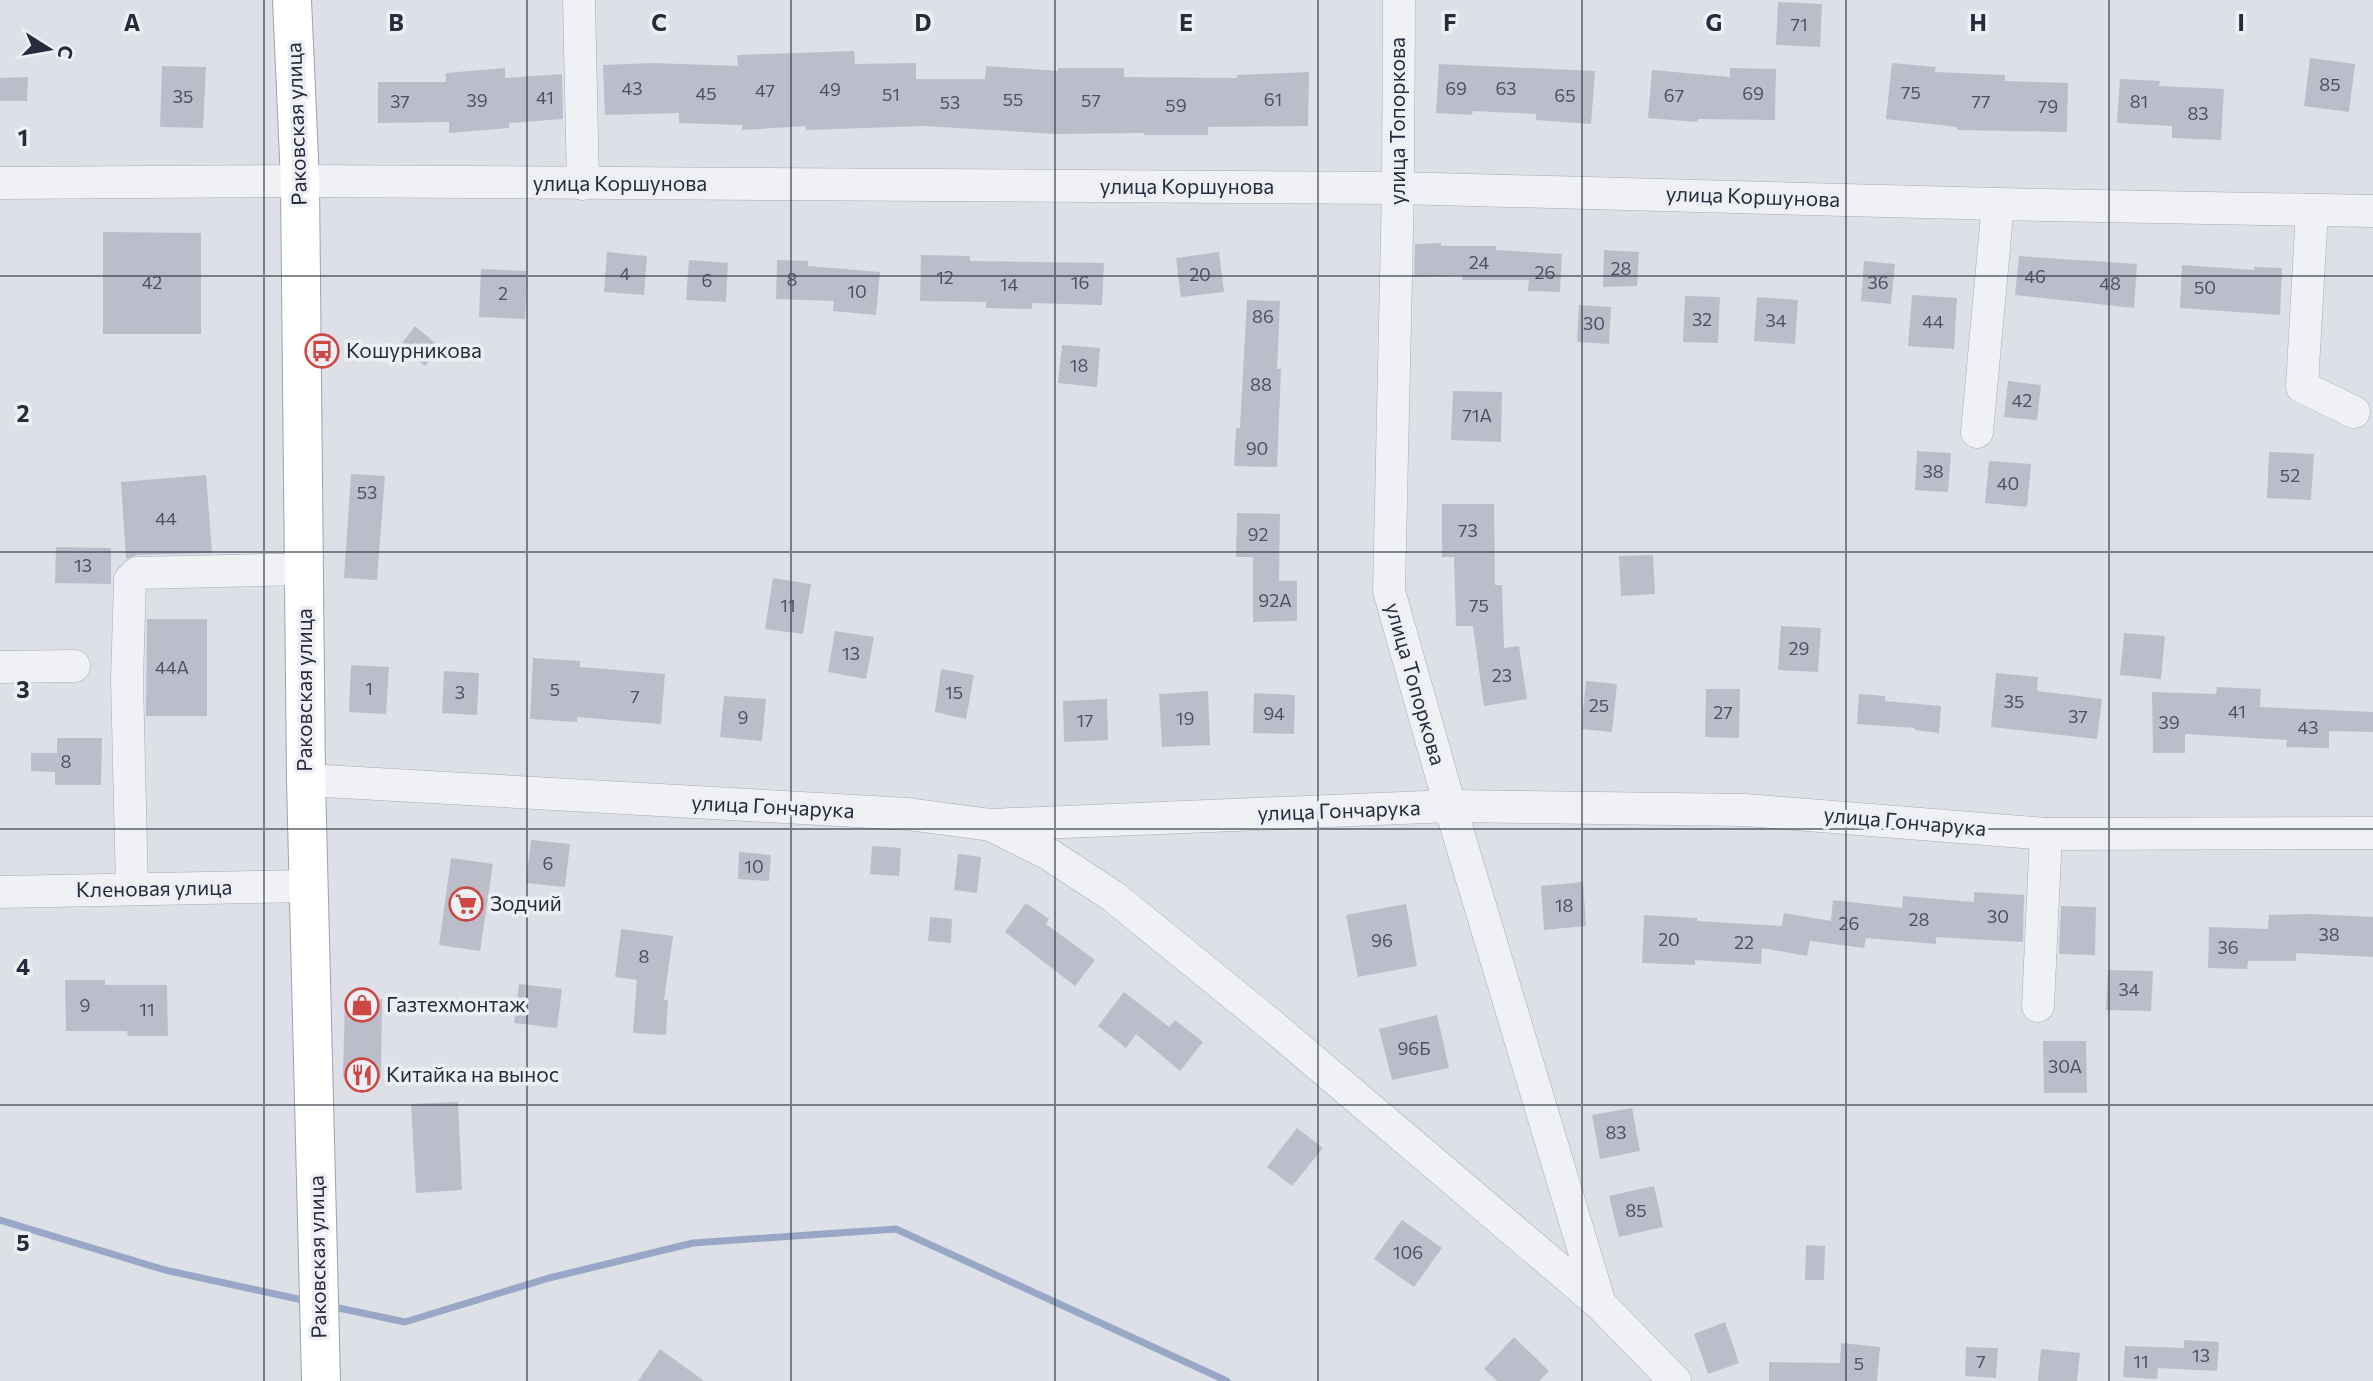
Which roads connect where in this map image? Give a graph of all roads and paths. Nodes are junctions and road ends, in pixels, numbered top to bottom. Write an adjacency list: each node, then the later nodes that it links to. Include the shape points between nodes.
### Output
1 (292, 0): 4 (main road, Раковская улица)
2 (579, 0): 6 (street)
3 (1399, 0): 7 (street, улица Топоркова)
4 (300, 181): 5 (street, улица Коршунова); 6 (street, улица Коршунова); 13 (main road, Раковская улица)
5 (0, 183)
6 (583, 184): 7 (street, улица Коршунова)
7 (1398, 188): 8 (street, улица Коршунова); 17 (street, улица Топоркова, via 1389,592)
8 (1998, 204): 9 (street, улица Коршунова); 12 (street)
9 (2312, 209): 10 (street, улица Коршунова); 11 (street, via 2302,387)
10 (2373, 211)
11 (2354, 412)
12 (1977, 432)
13 (304, 569): 16 (main road, Раковская улица); 22 (street, via 137,573 130,580 127,680)
14 (74, 666): 15 (street)
15 (0, 667)
16 (306, 780): 18 (street, улица Гончарука, via 908,814); 21 (main road, Раковская улица)
17 (1450, 806): 18 (street, улица Гончарука); 20 (street, улица Гончарука, via 1745,810); 25 (street, улица Топоркова)
18 (991, 825): 25 (street, улица Топоркова, via 1047,853 1114,897)
19 (2373, 833): 20 (street, улица Гончарука)
20 (2046, 834): 24 (street)
21 (309, 886): 22 (street, Кленовая улица); 26 (main road, Раковская улица)
22 (132, 889): 23 (street, Кленовая улица)
23 (0, 892)
24 (2038, 1006)
25 (1600, 1304): 27 (street, улица Топоркова)
26 (321, 1364)
27 (1675, 1381)

